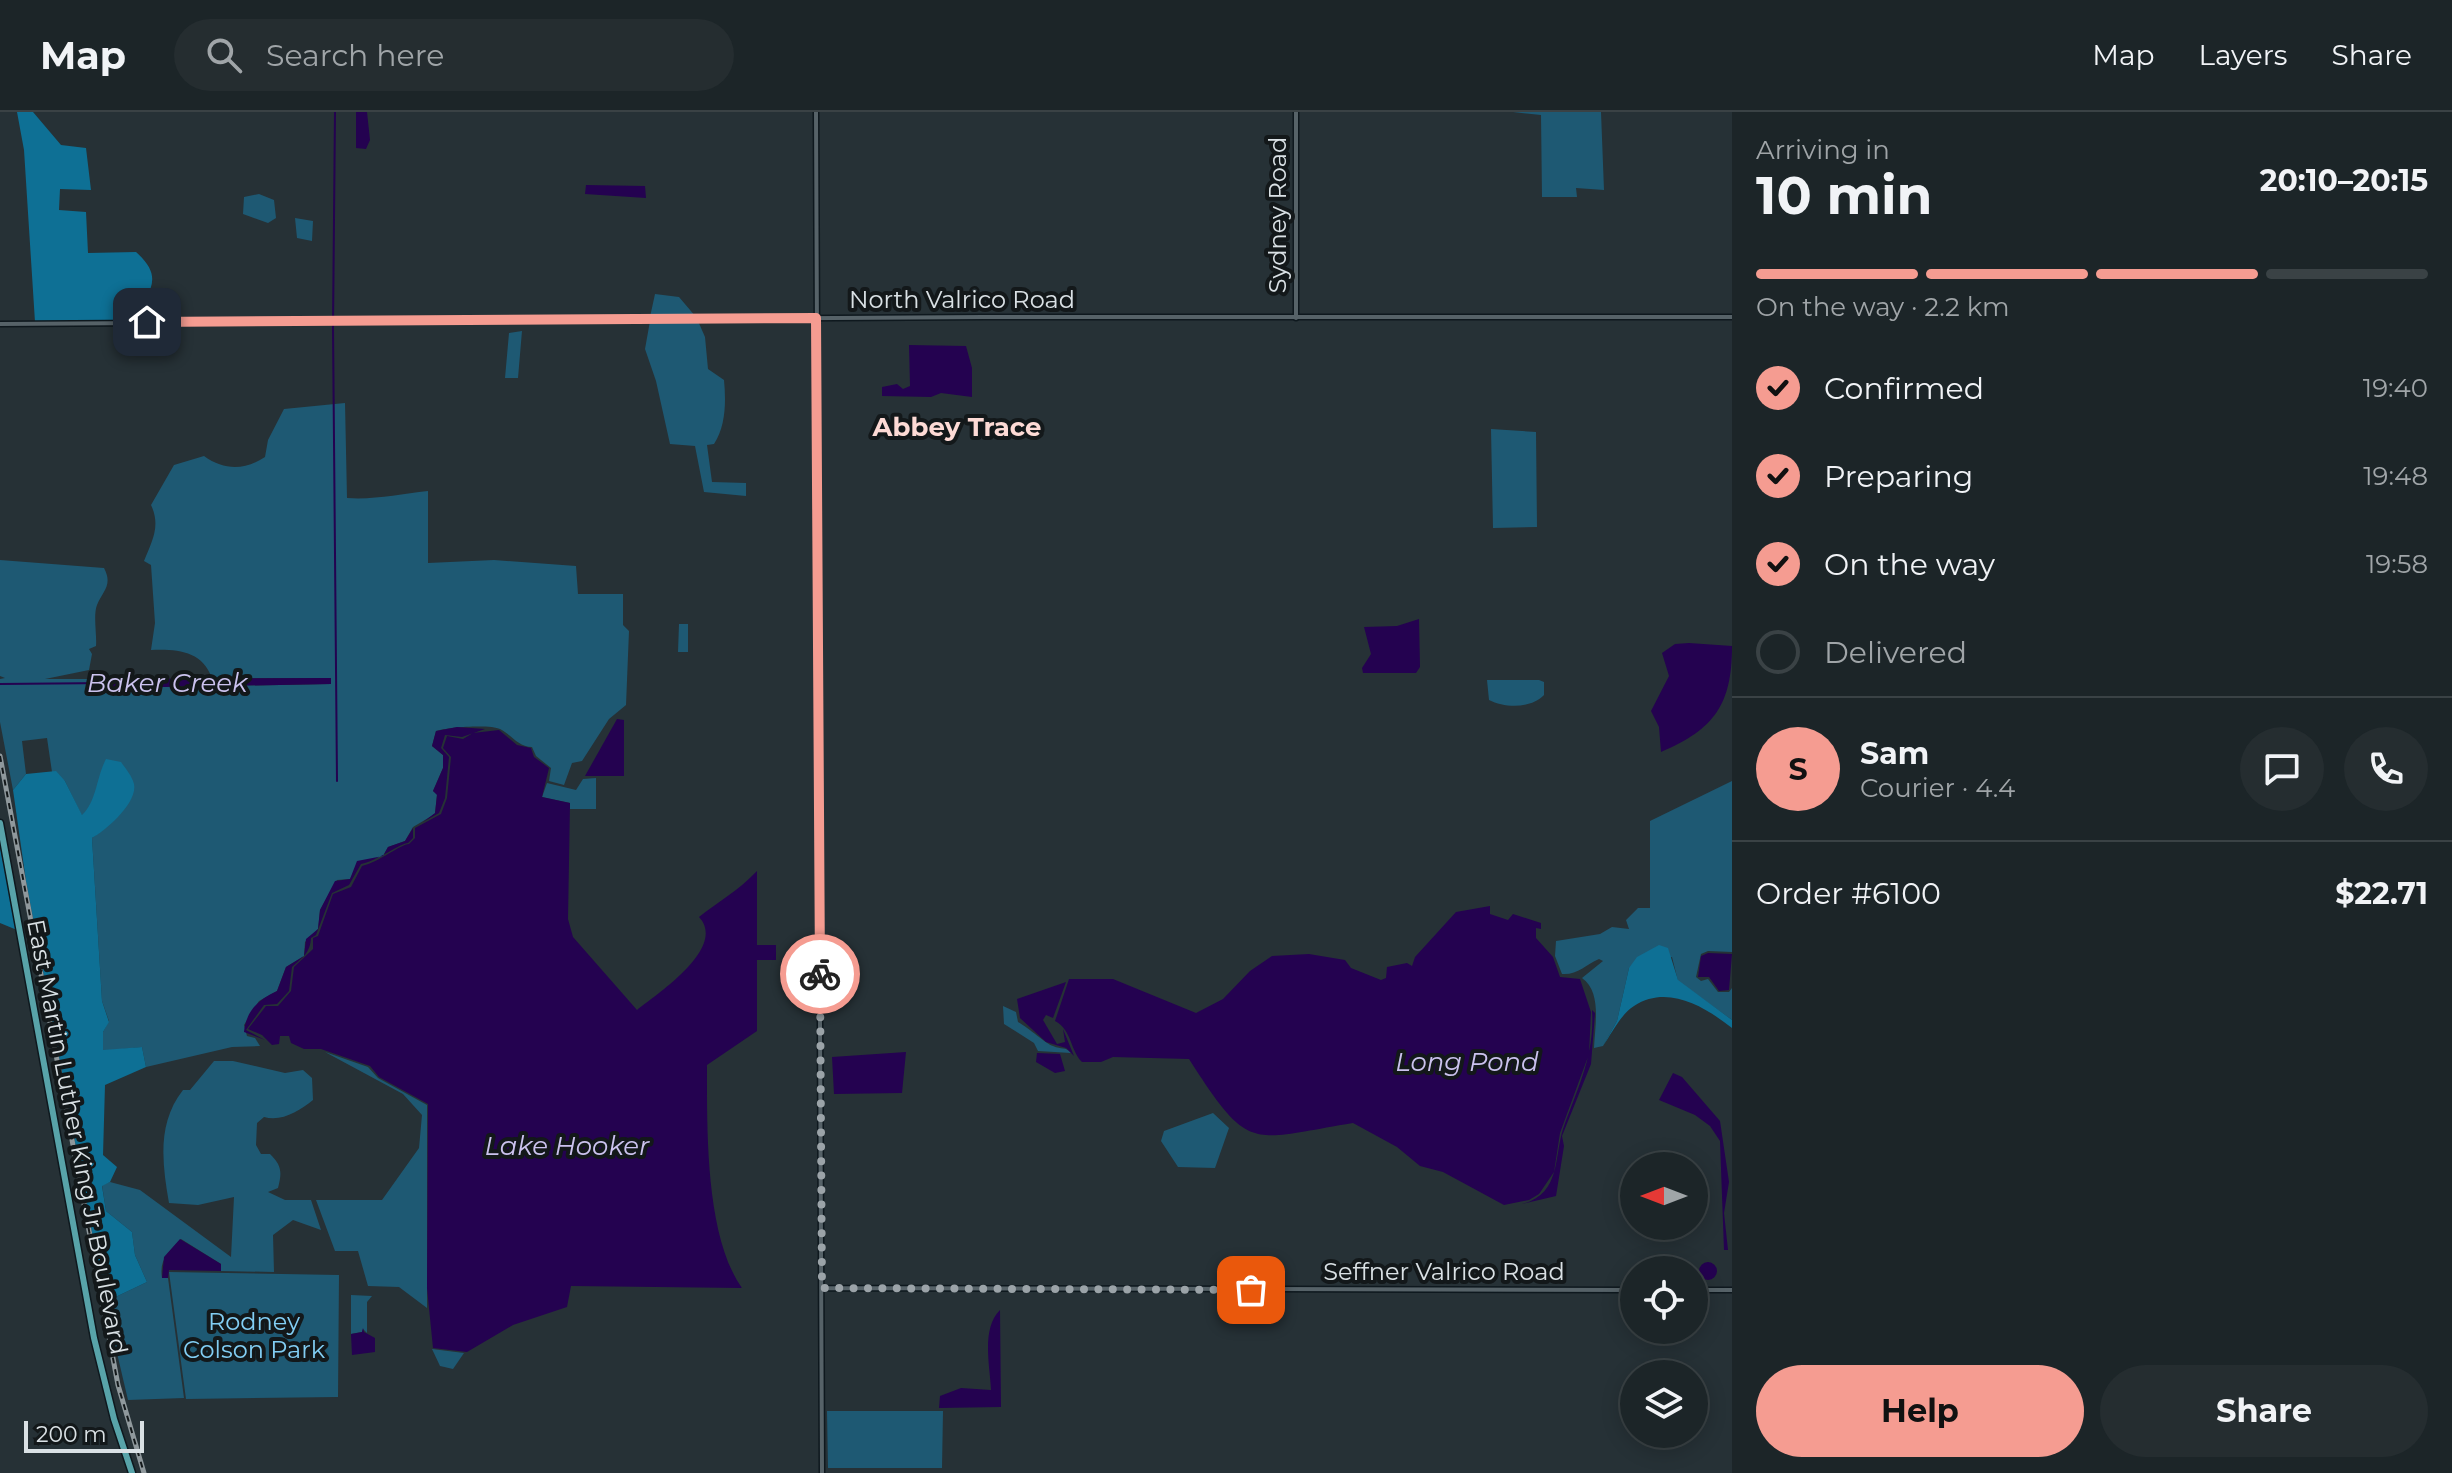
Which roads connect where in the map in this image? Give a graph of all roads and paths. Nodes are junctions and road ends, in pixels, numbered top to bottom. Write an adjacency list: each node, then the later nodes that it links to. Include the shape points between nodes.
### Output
1 (816, 112): 4 (street)
2 (1296, 112): 5 (street, Sydney Road)
3 (1732, 317): 5 (street, North Valrico Road)
4 (816, 318): 5 (street, North Valrico Road); 6 (street, North Valrico Road); 8 (street)
5 (1296, 318)
6 (0, 324)
7 (0, 823): 12 (main road, East Martin Luther King Jr Boulevard, via 94,1338)
8 (822, 1288): 9 (street, Seffner Valrico Road); 13 (street)
9 (1620, 1290)
10 (1708, 1290): 11 (street)
11 (1732, 1290)
12 (132, 1473)
13 (822, 1473)

